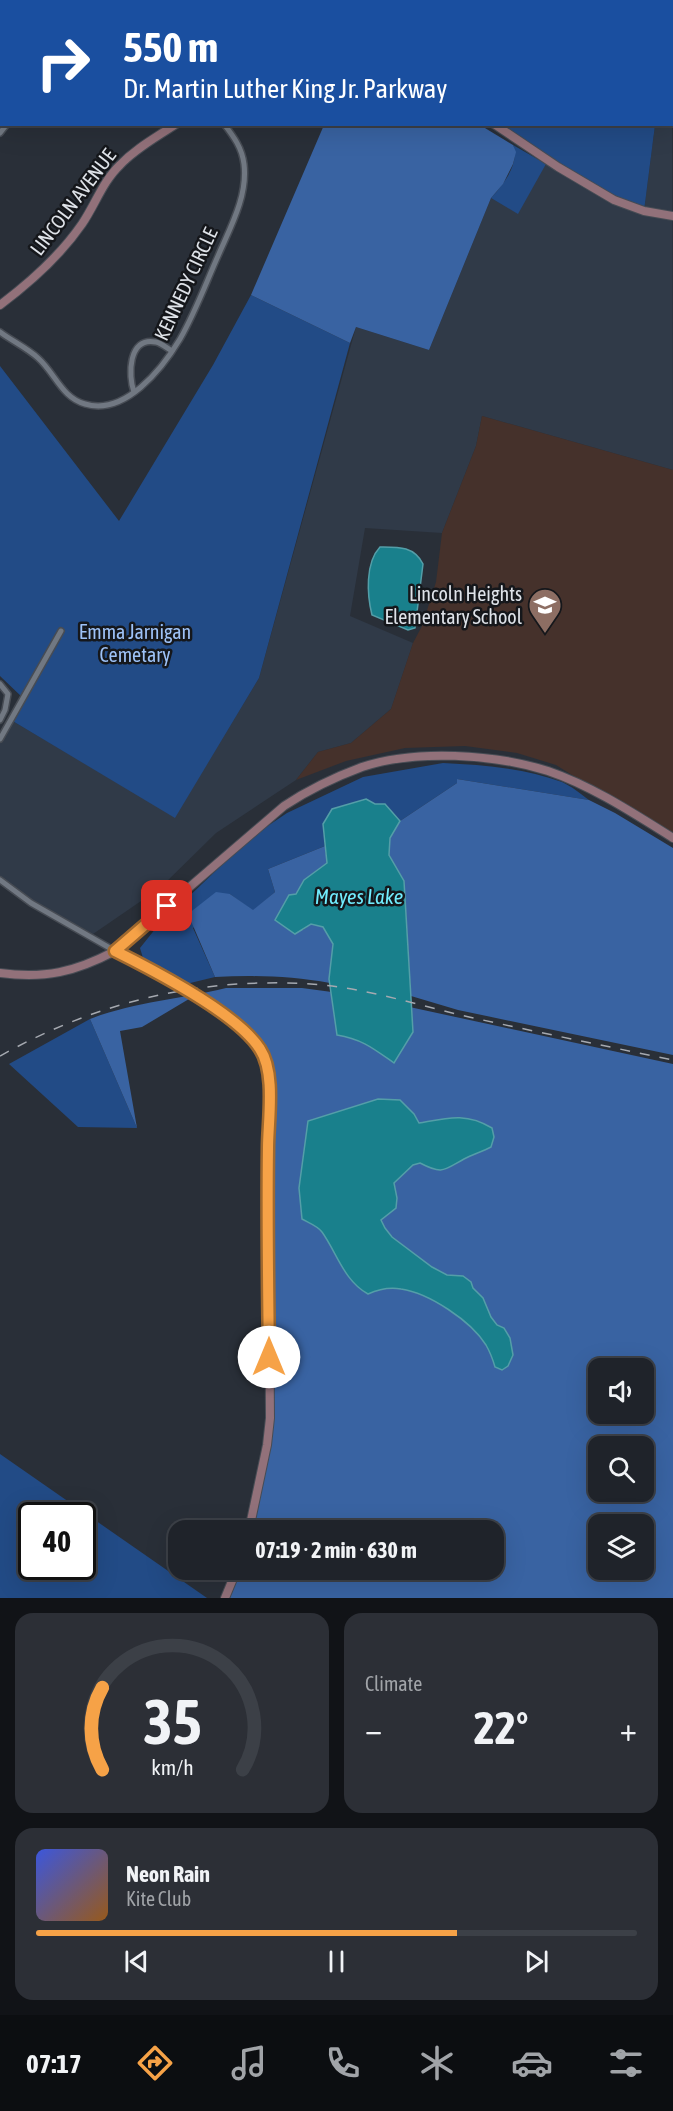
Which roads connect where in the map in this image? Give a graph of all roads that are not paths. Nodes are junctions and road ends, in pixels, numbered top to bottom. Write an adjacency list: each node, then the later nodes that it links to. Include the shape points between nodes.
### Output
1 (173, 126): 5 (street, LINCOLN AVENUE, via 117,167 64,247)
2 (226, 126): 7 (street, KENNEDY CIRCLE, via 238,142 244,164 243,188 213,267)
3 (497, 126): 4 (street, via 614,200)
4 (673, 216)
5 (0, 305)
6 (0, 332): 8 (street, KENNEDY CIRCLE, via 50,369 70,398 86,405 101,405)
7 (172, 351): 8 (street, KENNEDY CIRCLE); 8 (street, via 157,342 141,344 130,364)
8 (134, 392)
9 (61, 631): 12 (street)
10 (0, 684): 11 (street, via 8,694)
11 (0, 720)
12 (0, 739)
13 (673, 838): 15 (street, via 609,799 549,772 494,758 438,756 396,760 363,767 284,806)
14 (0, 880): 15 (street, via 41,909)
15 (115, 951): 16 (street, via 88,965 37,976); 17 (street, via 227,1018 252,1039 266,1063 270,1418)
16 (0, 973)
17 (251, 1520)
18 (232, 1580): 19 (street)
19 (225, 1598)

